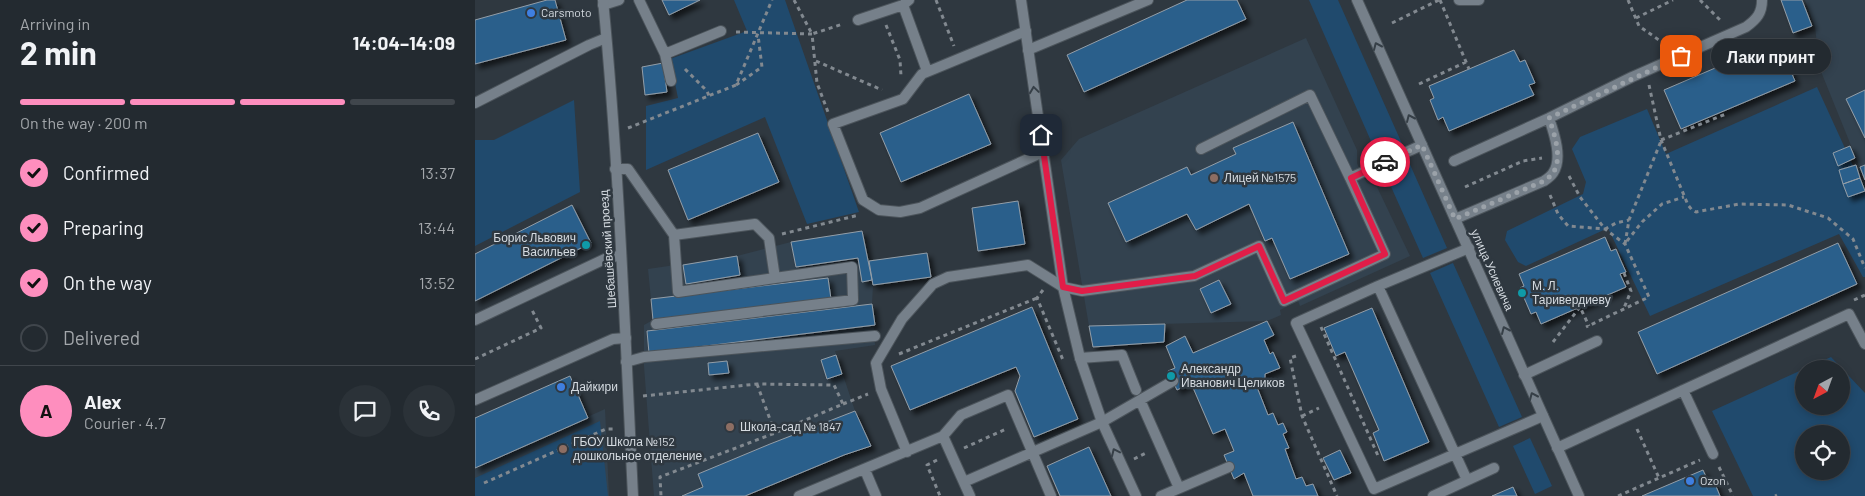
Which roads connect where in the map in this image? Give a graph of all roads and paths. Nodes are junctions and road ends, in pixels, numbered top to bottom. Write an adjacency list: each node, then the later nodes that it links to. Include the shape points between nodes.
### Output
1 (619, 0): 16 (street)
2 (639, 0): 29 (street)
3 (771, 0): 24 (path)
4 (794, 0): 26 (path)
5 (936, 0): 31 (path)
6 (1021, 0): 23 (street)
7 (1357, 0): 48 (street, улица Усиевича, one-way to 7)
8 (1439, 0): 21 (path); 33 (path)
9 (1459, 0): 10 (street)
10 (1479, 0)
11 (1628, 0): 19 (path)
12 (1673, 0): 19 (path)
13 (1700, 0): 25 (path)
14 (1762, 0): 25 (street, via 1762,10 1755,20)
15 (1142, 1): 28 (street)
16 (603, 2): 27 (street, Шебашёвский проезд)
17 (906, 2): 18 (street); 35 (street)
18 (881, 12): 20 (street); 41 (path, via 900,60)
19 (1635, 18): 30 (path, via 1639,26)
20 (859, 20): 26 (path)
21 (1392, 23)
22 (721, 31): 24 (path); 29 (street)
23 (1026, 31): 28 (street); 31 (street)
24 (758, 33): 26 (path); 39 (path); 39 (path, via 762,67)
25 (1733, 33): 30 (street)
26 (812, 34): 32 (path)
27 (606, 38): 42 (street); 46 (street, Шебашёвский проезд)
28 (1029, 50): 50 (street, one-way to 28)
29 (665, 54): 37 (street); 40 (path, via 671,55 707,90)
30 (1681, 56): 36 (street)
31 (959, 58): 35 (street)
32 (815, 62): 41 (path); 45 (path, via 817,83)
33 (1467, 62): 34 (path); 38 (path)
34 (1469, 69)
35 (927, 71): 41 (street)
36 (1647, 71): 44 (street); 47 (path)
37 (671, 82)
38 (1419, 84)
39 (736, 85): 40 (path)
40 (709, 96): 46 (path)
41 (903, 99): 45 (street)
42 (475, 104)
43 (1726, 114): 47 (path)
44 (1549, 118): 51 (street); 52 (street)
45 (833, 124): 58 (street, via 863,200)
46 (614, 134): 53 (street, Шебашёвский проезд)
47 (1661, 140): 57 (path); 60 (path)
48 (1422, 145): 54 (street); 59 (street, улица Усиевича)
49 (1201, 149): 54 (street, via 1310,95)
50 (1043, 152): 58 (street, via 920,208 900,212); 71 (street)
51 (1557, 154): 55 (street, via 1554,172); 56 (path, via 1523,161); 61 (path, via 1581,197)
52 (1454, 161)
53 (615, 169): 62 (street, via 628,169); 66 (street, Шебашёвский проезд)
54 (1351, 178): 71 (street, via 1385,254 1284,301 1259,246 1195,276 1082,291)
55 (1544, 181): 59 (street); 61 (path, via 1558,214 1568,226)
56 (1465, 187)
57 (1684, 197): 64 (path, via 1662,204); 67 (path, via 1697,212 1739,204 1789,205 1828,218 1853,239)
58 (879, 210): 63 (path)
59 (1455, 219): 65 (street, улица Усиевича)
60 (1629, 220): 61 (path); 64 (path)
61 (1605, 229): 64 (path)
62 (674, 234): 63 (street, via 755,224); 69 (street, via 678,292)
63 (769, 238): 69 (street)
64 (1625, 244): 74 (path, via 1649,297)
65 (1469, 248): 70 (street); 92 (street, улица Усиевича, one-way to 65)
66 (621, 256): 72 (street, via 609,257); 81 (street, Шебашёвский проезд)
67 (1865, 268)
68 (1624, 273): 74 (path, via 1631,291)
69 (775, 278): 77 (street, via 852,267 853,300)
70 (1378, 286): 75 (street); 114 (street)
71 (1063, 287): 88 (street); 91 (street, via 1028,265 948,277 933,284 902,319)
72 (526, 296): 76 (street); 89 (path, via 541,328)
73 (1037, 298): 91 (path)
74 (1624, 309): 78 (path)
75 (1315, 314): 87 (street, via 1297,323); 123 (path)
76 (475, 320)
77 (657, 324)
78 (1589, 325): 79 (path); 83 (path); 84 (path, via 1580,307)
79 (1580, 329)
80 (875, 336): 90 (street, via 644,357)
81 (626, 338): 90 (street, Шебашёвский проезд); 99 (street, via 613,339)
82 (1562, 338): 84 (path)
83 (1597, 341): 92 (street)
84 (1553, 342): 86 (path)
85 (1865, 344): 97 (street, via 1849,314)
86 (1546, 346)
87 (1309, 350): 123 (street, via 1374,489); 135 (path, via 1290,358 1302,416)
88 (1080, 358): 96 (street, via 1122,355); 104 (street)
89 (475, 359)
90 (627, 362): 126 (street, Шебашёвский проезд)
91 (876, 363): 95 (street)
92 (1524, 375): 103 (street, улица Усиевича, one-way to 92)
93 (1173, 381): 100 (street)
94 (757, 384): 98 (path); 101 (path, via 834,385); 107 (path)
95 (881, 389): 101 (path); 111 (street)
96 (1136, 390)
97 (1683, 390): 102 (street); 115 (street)
98 (640, 396)
99 (475, 400)
100 (1140, 400): 104 (street); 109 (street)
101 (843, 404): 107 (path)
102 (1630, 414): 110 (street); 120 (path)
103 (1543, 416): 110 (street, улица Усиевича); 114 (street)
104 (1102, 422): 112 (street); 133 (street, one-way to 104)
105 (1020, 423): 108 (street, via 1008,394 961,415); 112 (street); 113 (path)
106 (617, 428): 124 (path, via 606,429)
107 (775, 434): 127 (path, via 660,477)
108 (943, 436): 111 (street); 113 (street)
109 (1159, 446): 116 (path); 125 (street)
110 (1557, 448): 137 (street, улица Усиевича)
111 (907, 452): 119 (street)
112 (1033, 452): 122 (street); 132 (street)
113 (951, 453): 122 (street); 130 (path, via 927,465)
114 (1455, 454): 121 (street); 123 (street)
115 (1713, 454): 120 (path); 139 (path)
116 (1129, 461)
117 (1229, 467): 125 (street)
118 (1494, 468): 121 (street)
119 (865, 470): 128 (street); 129 (street)
120 (1659, 478): 138 (path)
121 (1467, 480): 136 (street)
122 (964, 482): 131 (street)
123 (1390, 482)
124 (484, 483)
125 (1179, 488): 134 (street)
126 (633, 496)
127 (661, 496)
128 (799, 496)
129 (876, 496)
130 (940, 496)
131 (970, 496)
132 (1051, 496)
133 (1136, 496)
134 (1161, 496)
135 (1337, 496)
136 (1433, 496)
137 (1579, 496)
138 (1618, 496)
139 (1733, 496)

